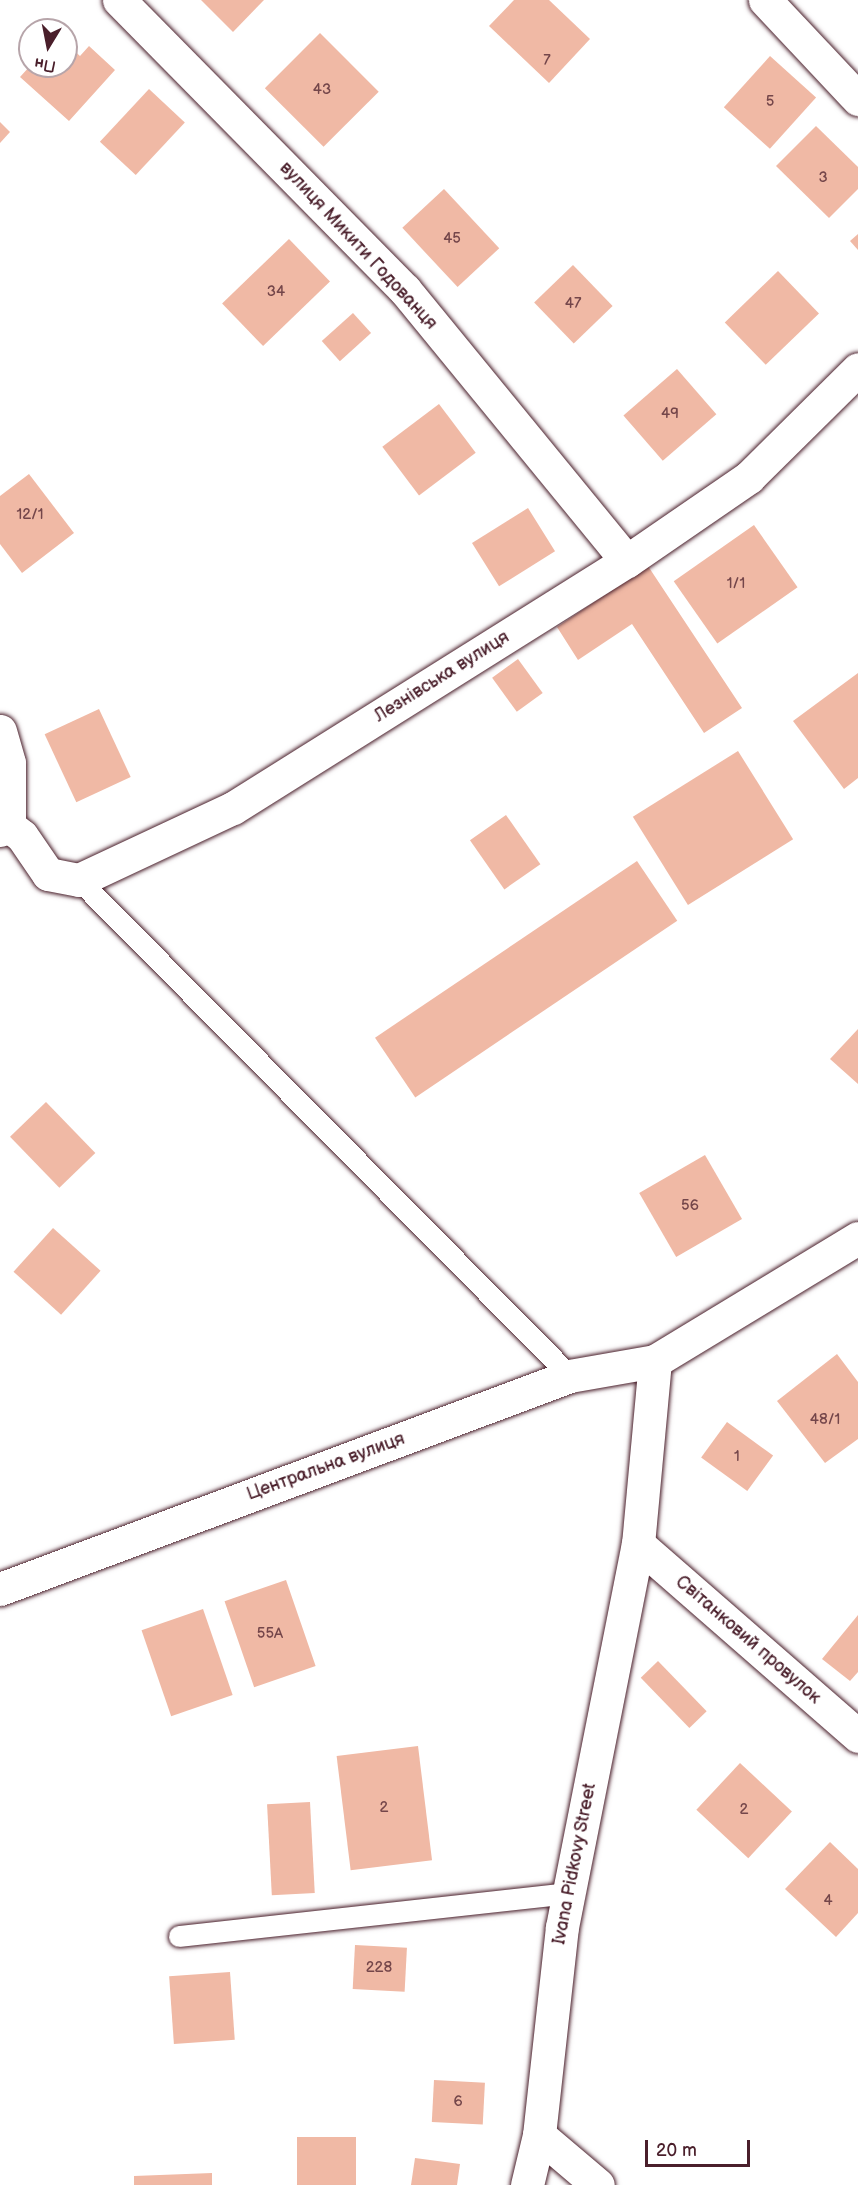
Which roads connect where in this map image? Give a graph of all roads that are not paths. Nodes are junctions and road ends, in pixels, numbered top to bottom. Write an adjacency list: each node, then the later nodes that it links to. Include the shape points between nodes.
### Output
1 (119, 0): 5 (street, вулиця Микити Годованця, via 405,290)
2 (765, 0): 3 (street)
3 (858, 99)
4 (858, 369): 5 (street, Лезнівська вулиця, via 749,477)
5 (627, 561): 8 (street, Лезнівська вулиця, via 233,808)
6 (0, 731): 7 (street, via 9,763)
7 (4, 828): 8 (street, via 32,847 48,874)
8 (79, 880): 11 (lane)
9 (858, 1238): 10 (street)
10 (655, 1361): 11 (street, Центральна вулиця); 12 (street, Ivana Pidkovy Street)
11 (570, 1376): 13 (street, Центральна вулиця)
12 (638, 1544): 14 (street, Світанковий провулок); 15 (street, Ivana Pidkovy Street)
13 (0, 1589)
14 (858, 1736)
15 (568, 1893): 16 (lane); 17 (street, Ivana Pidkovy Street)
16 (179, 1936)
17 (539, 2135): 18 (street, Ivana Pidkovy Street); 19 (street)
18 (527, 2185)
19 (598, 2185)

